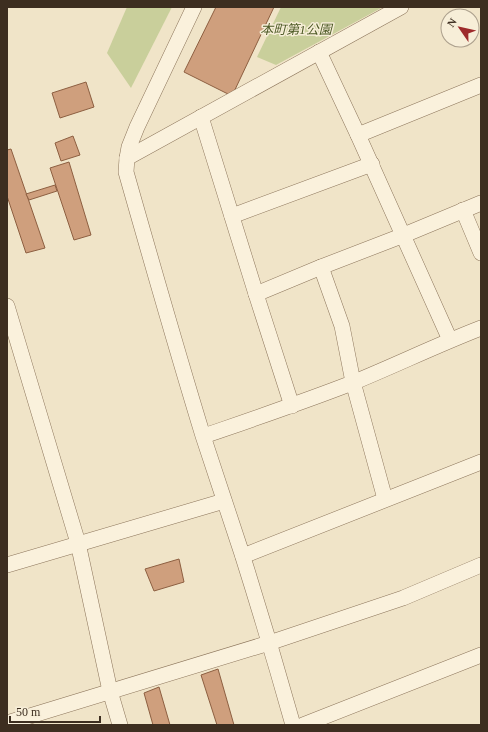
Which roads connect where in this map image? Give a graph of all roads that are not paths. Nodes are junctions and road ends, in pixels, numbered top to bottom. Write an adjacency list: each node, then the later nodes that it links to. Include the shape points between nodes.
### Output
1 (194, 7): 7 (street, via 137,127)
2 (401, 7): 3 (street)
3 (319, 52): 5 (street); 6 (street)
4 (481, 85): 6 (street)
5 (201, 117): 7 (street); 11 (street)
6 (358, 134): 8 (street)
7 (126, 158): 21 (street, via 126,172)
8 (372, 164): 11 (street); 12 (street)
9 (481, 202): 10 (street)
10 (462, 210): 12 (street); 13 (street)
11 (232, 216): 15 (street)
12 (404, 236): 14 (street); 18 (street)
13 (481, 253)
14 (321, 267): 15 (street); 19 (street, via 342,326)
15 (256, 294): 20 (street)
16 (7, 306): 25 (street)
17 (481, 328): 18 (street)
18 (450, 340): 19 (street)
19 (353, 382): 20 (street); 23 (street)
20 (292, 406): 21 (street)
21 (204, 436): 24 (street)
22 (481, 462): 23 (street)
23 (385, 499): 26 (street)
24 (224, 501): 25 (street); 26 (street)
25 (78, 543): 27 (street); 31 (street)
26 (243, 556): 29 (street)
27 (7, 565)
28 (481, 565): 29 (street, via 403,598)
29 (269, 643): 31 (street); 34 (street)
30 (481, 655): 35 (street)
31 (110, 691): 32 (street); 33 (street)
32 (7, 723)
33 (120, 725)
34 (293, 725)
35 (303, 725)

